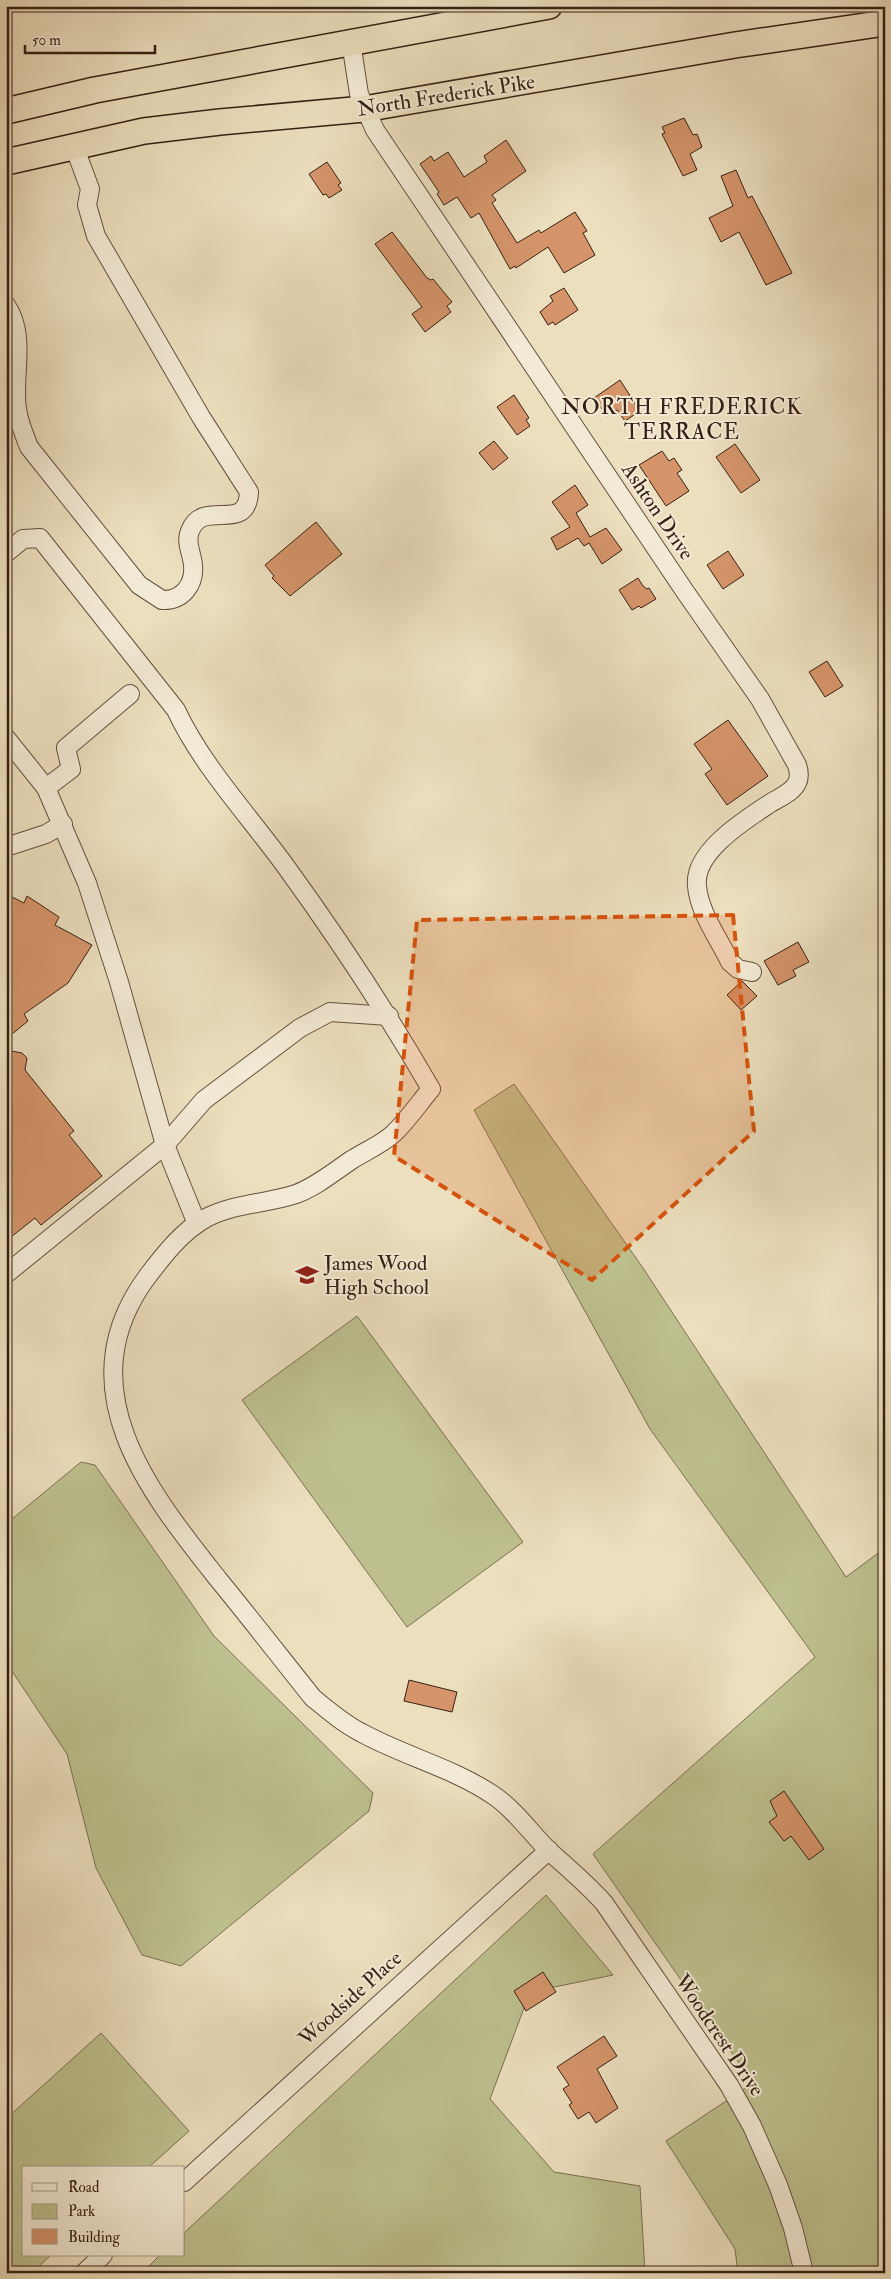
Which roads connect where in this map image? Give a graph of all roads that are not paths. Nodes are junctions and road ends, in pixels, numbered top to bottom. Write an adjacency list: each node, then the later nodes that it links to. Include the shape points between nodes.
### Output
1 (549, 6): 3 (highway)
2 (885, 23): 4 (highway, North Frederick Pike, via 734,45)
3 (352, 42): 4 (street, Ashton Drive); 5 (highway, via 96,90)
4 (364, 109): 6 (highway, North Frederick Pike, via 153,130); 15 (street, Ashton Drive, via 375,130 760,699 798,765 799,774 793,789 723,838 704,856 698,871 696,884 700,900 730,962 738,969)
5 (6, 111)
6 (74, 146): 7 (highway, North Frederick Pike); 8 (street, via 90,189 87,205 96,236 201,417 249,492 249,501 237,514 210,514 193,524 188,533 194,567 192,579 180,597 162,600 140,585 29,447 16,408 17,339)
7 (6, 162)
8 (6, 305)
9 (6, 553): 16 (street, via 24,539 40,538 176,710 189,738 314,904)
10 (130, 694): 12 (street, via 66,748 71,769)
11 (6, 738): 12 (street)
12 (46, 788): 13 (street)
13 (63, 824): 14 (street, via 46,834); 17 (street, via 90,891)
14 (6, 847)
15 (752, 972)
16 (389, 1016): 17 (street, via 330,1012 300,1028 204,1100); 18 (street, Woodcrest Drive, via 431,1089 392,1134 298,1193 233,1207)
17 (165, 1144): 18 (street); 19 (street)
18 (197, 1224): 20 (street, Woodcrest Drive, via 162,1256 140,1286 121,1324 115,1350 113,1377 118,1411 146,1481 167,1514 313,1698 362,1733 493,1795 514,1812)
19 (6, 1274)
20 (549, 1850): 21 (street, Woodside Place); 24 (street, Woodcrest Drive, via 583,1879 604,1903 729,2085 752,2126 778,2185)
21 (185, 2181)
22 (102, 2256): 23 (street)
23 (84, 2273)
24 (804, 2273)

